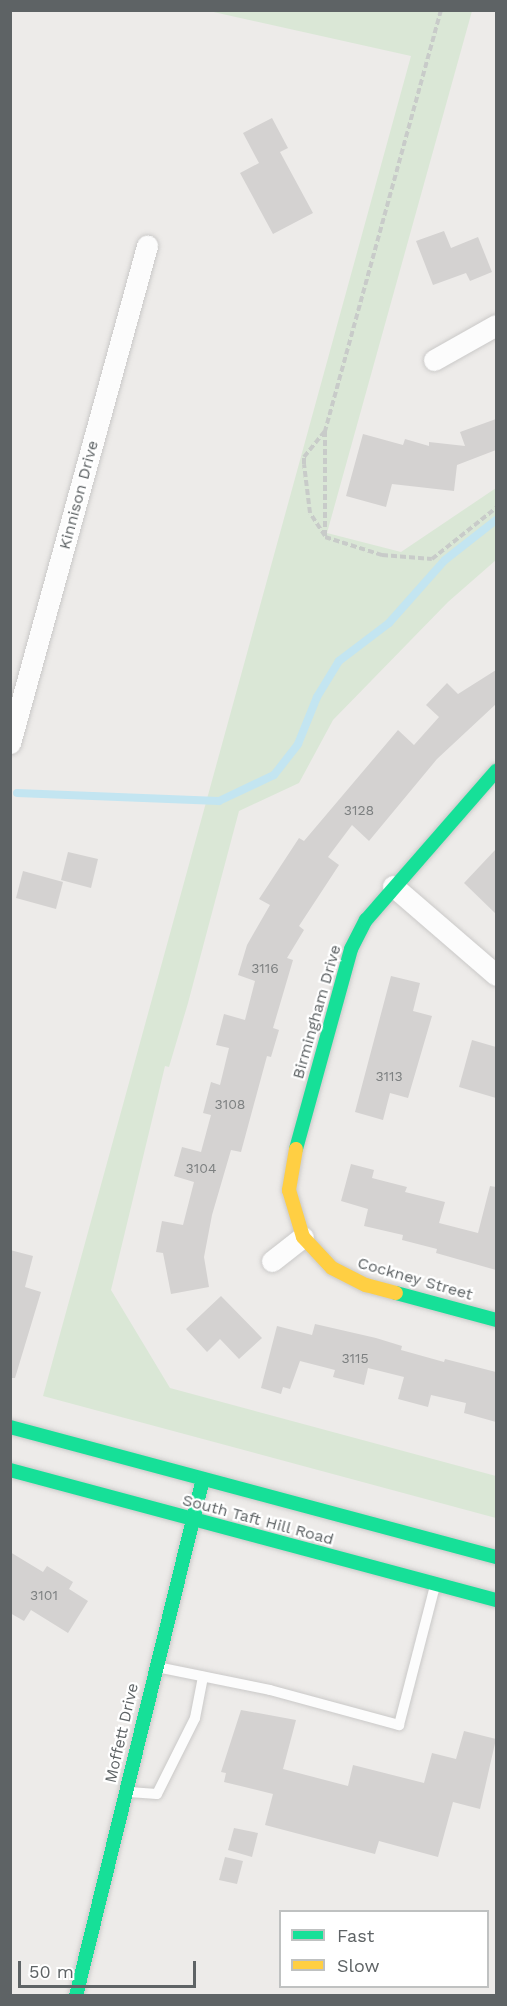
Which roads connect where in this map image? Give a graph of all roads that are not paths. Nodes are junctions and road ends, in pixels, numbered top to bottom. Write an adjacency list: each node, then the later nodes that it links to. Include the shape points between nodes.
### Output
1 (147, 246): 4 (street, Kinnison Drive)
2 (496, 325): 3 (street)
3 (434, 360)
4 (10, 743)
5 (496, 771): 6 (street, Birmingham Drive)
6 (393, 886): 7 (street); 8 (street, Birmingham Drive, via 366,920 351,949 292,1163 293,1211)
7 (496, 975)
8 (303, 1237): 9 (street); 10 (street, Cockney Street, via 315,1254 345,1277)
9 (272, 1261)
10 (496, 1320)
11 (10, 1427): 13 (street, South Taft Hill Road)
12 (10, 1470): 14 (street, South Taft Hill Road)
13 (203, 1479): 14 (street, Moffett Drive); 15 (street, South Taft Hill Road)
14 (192, 1519): 16 (street, South Taft Hill Road); 18 (street, Moffett Drive)
15 (496, 1557)
16 (435, 1584): 17 (street, South Taft Hill Road); 19 (lane, via 399,1725)
17 (496, 1600)
18 (154, 1666): 19 (lane); 20 (street, Moffett Drive)
19 (203, 1677): 20 (lane, via 195,1718 157,1794)
20 (126, 1792): 21 (street, Moffett Drive)
21 (76, 1995)

